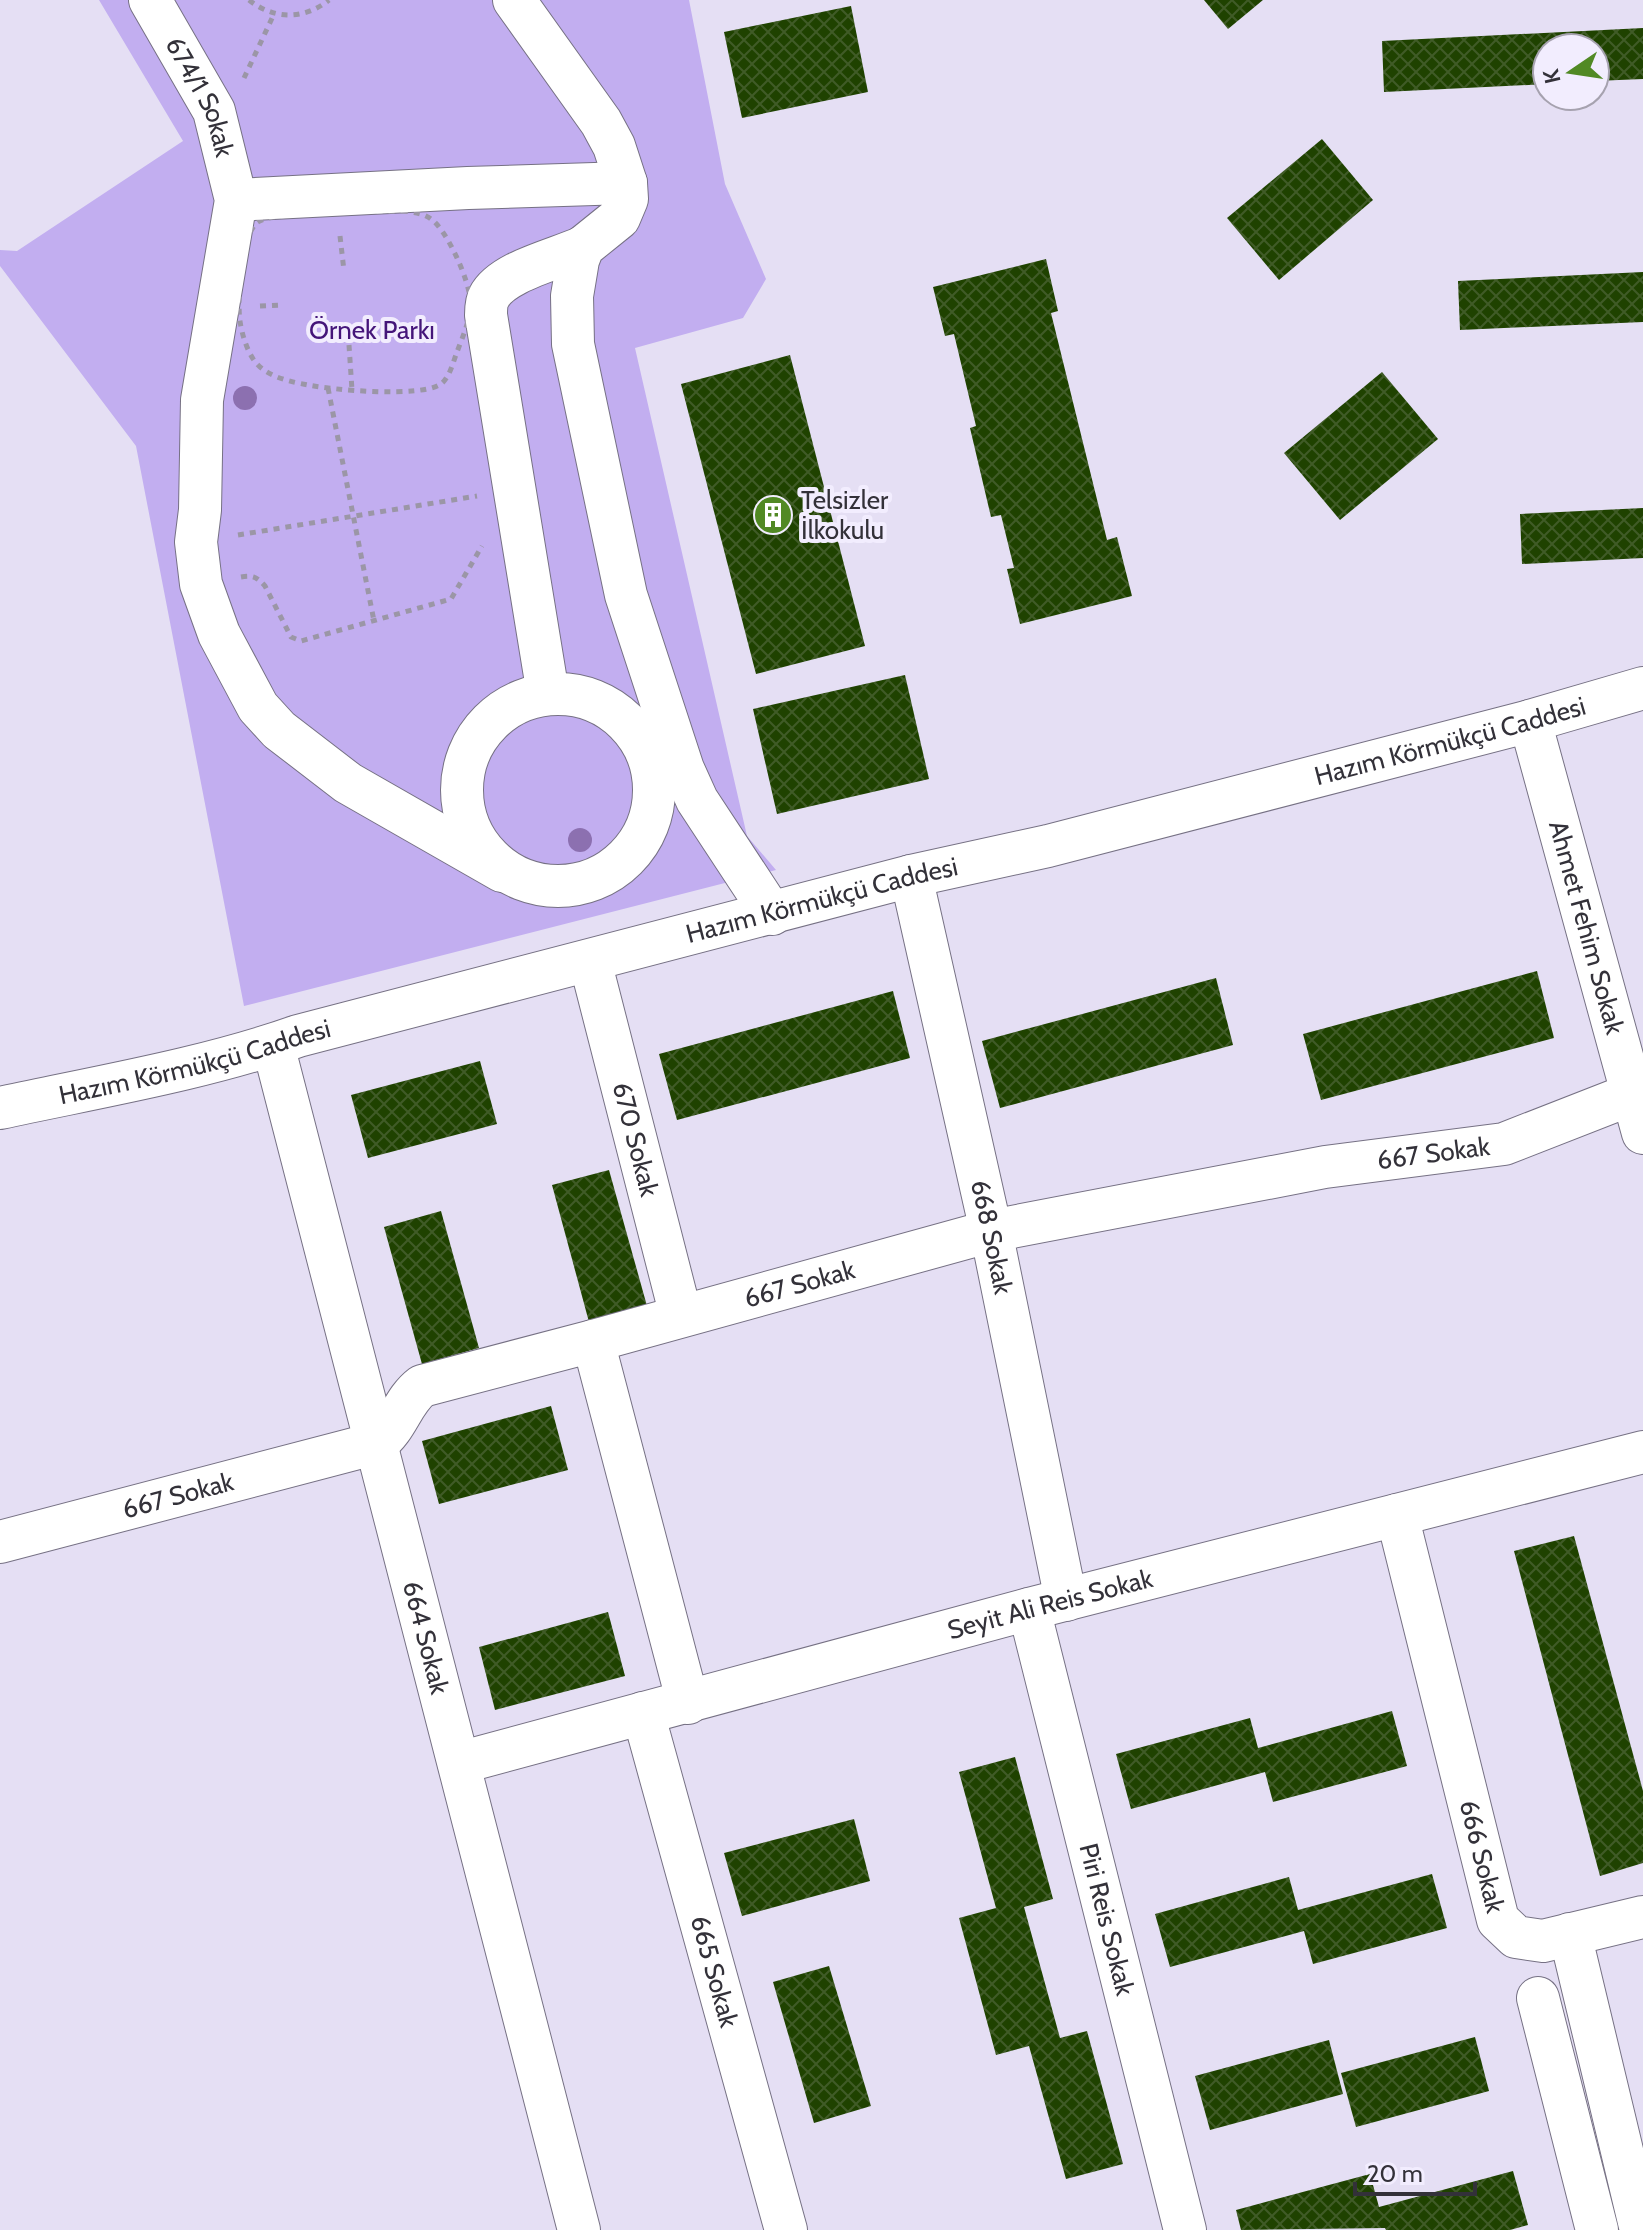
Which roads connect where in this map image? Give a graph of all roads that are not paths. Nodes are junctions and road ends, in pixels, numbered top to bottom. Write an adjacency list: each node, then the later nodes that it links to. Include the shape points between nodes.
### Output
1 (150, 0): 4 (street, 674/1 Sokak, via 214,111)
2 (514, 0): 3 (street, via 601,122)
3 (626, 183): 4 (street); 5 (street, via 627,199 619,218)
4 (236, 200): 11 (street, via 202,400 196,542 201,584 219,634 247,690 279,730 348,783)
5 (583, 247): 7 (street, via 499,283 486,315); 9 (street, via 572,296 573,344 626,595)
6 (1643, 688): 8 (street, Hazım Körmükçü Caddesi)
7 (548, 694): 10 (street, via 602,704 637,734 653,777); 11 (street, via 501,712 480,733 466,760 462,791 467,821 478,844)
8 (1530, 721): 12 (street, Hazım Körmükçü Caddesi, via 1048,846); 16 (street, Ahmet Fehim Sokak)
9 (689, 784): 10 (street); 13 (street)
10 (647, 826): 11 (street, via 621,863 591,881 546,886)
11 (502, 871)
12 (911, 876): 13 (street, Hazım Körmükçü Caddesi); 19 (street, 668 Sokak)
13 (772, 914): 14 (street, Hazım Körmükçü Caddesi)
14 (590, 961): 15 (street, Hazım Körmükçü Caddesi); 20 (street, 670 Sokak)
15 (273, 1045): 17 (street, Hazım Körmükçü Caddesi); 22 (street, 664 Sokak)
16 (1632, 1094): 18 (street, Ahmet Fehim Sokak); 19 (street, 667 Sokak, via 1504,1144 1325,1167)
17 (0, 1108)
18 (1643, 1133)
19 (991, 1231): 20 (street, 667 Sokak); 26 (street, 668 Sokak)
20 (681, 1316): 21 (street, 667 Sokak)
21 (593, 1341): 22 (street, 667 Sokak, via 422,1386); 27 (street)
22 (377, 1443): 25 (street, 667 Sokak); 29 (street, 664 Sokak)
23 (1643, 1452): 24 (street, Seyit Ali Reis Sokak)
24 (1397, 1515): 26 (street, Seyit Ali Reis Sokak); 31 (street, 666 Sokak, via 1498,1920 1528,1941)
25 (0, 1542)
26 (1048, 1604): 27 (street, Seyit Ali Reis Sokak); 35 (street, Piri Reis Sokak)
27 (688, 1703): 28 (street, Seyit Ali Reis Sokak)
28 (643, 1713): 29 (street, Seyit Ali Reis Sokak); 34 (street, 665 Sokak)
29 (459, 1763): 33 (street, 664 Sokak)
30 (1643, 1917): 31 (street, 666 Sokak)
31 (1570, 1934): 37 (street)
32 (1538, 1998): 36 (street)
33 (579, 2230)
34 (786, 2230)
35 (1185, 2230)
36 (1597, 2230)
37 (1641, 2230)

